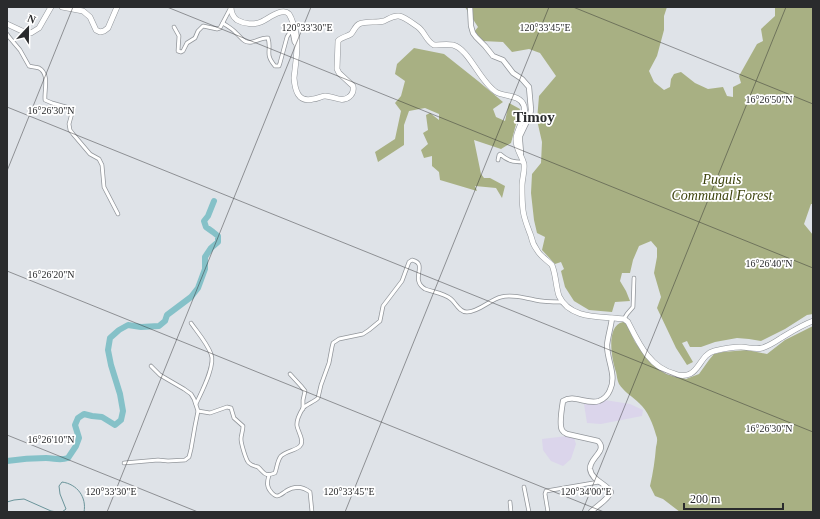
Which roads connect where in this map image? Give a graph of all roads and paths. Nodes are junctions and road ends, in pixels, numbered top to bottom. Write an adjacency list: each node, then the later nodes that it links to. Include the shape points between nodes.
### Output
1 (51, 7): 7 (main road, via 39,28 31,33)
2 (62, 7): 3 (main road, via 83,11 100,32 108,28)
3 (116, 7)
4 (231, 7): 6 (street); 10 (main road, via 236,19 248,24 260,22 281,12 288,13 295,28)
5 (470, 7): 12 (main road, via 473,33 493,56 503,60 529,87 531,110 520,136)
6 (223, 23): 8 (street, via 218,29 203,26 182,52 178,51 179,36); 10 (street, via 246,42 268,38 268,55 275,66 280,63 290,32)
7 (7, 24)
8 (174, 27)
9 (7, 34): 13 (street, via 29,66 39,68 44,75 45,100 71,110 70,130 90,154 99,159 104,187)
10 (297, 46): 12 (main road, via 294,78 300,97 309,100 328,96 346,99 353,93 353,86 339,73 340,38 350,35 361,23 385,20 394,16 402,17 421,30 432,44 457,47 492,88 521,102 525,112 517,133 516,145)
11 (498, 160): 12 (street, via 500,154 506,160)
12 (522, 160): 15 (main road, via 525,219 537,251 552,265)
13 (118, 214)
14 (634, 278): 17 (street, via 633,307)
15 (562, 302): 16 (main road, via 579,313); 23 (street, via 502,296 466,312 446,296 422,288 418,280 418,262 412,260 402,281 385,302 380,321 363,334 339,338 333,343 318,398)
16 (612, 318): 17 (main road); 27 (main road, via 607,347 613,379 608,394 601,400 590,402 567,399 563,401 561,408 560,427 563,432 600,443 600,452 590,466 592,474)
17 (624, 319): 18 (main road, via 655,365 684,376 694,371 710,353 731,348 757,349 768,346)
18 (813, 321)
19 (191, 323): 22 (street, via 212,358 209,374)
20 (151, 366): 22 (street, via 160,376 191,394)
21 (290, 374): 23 (street, via 305,391)
22 (196, 404): 24 (street)
23 (303, 409): 26 (street, via 297,421 302,439 300,447 282,455 275,473)
24 (198, 411): 25 (street, via 187,459); 26 (street, via 210,413 231,408 234,418 243,426 241,438 248,463)
25 (124, 463)
26 (269, 475): 30 (street, via 268,488 276,496 294,487 305,489 310,494)
27 (599, 482): 33 (street, via 546,492 544,494); 34 (main road, via 611,492 607,499)
28 (524, 487): 32 (street)
29 (510, 502): 31 (street)
30 (312, 512)
31 (511, 512)
32 (529, 512)
33 (548, 512)
34 (591, 512)

